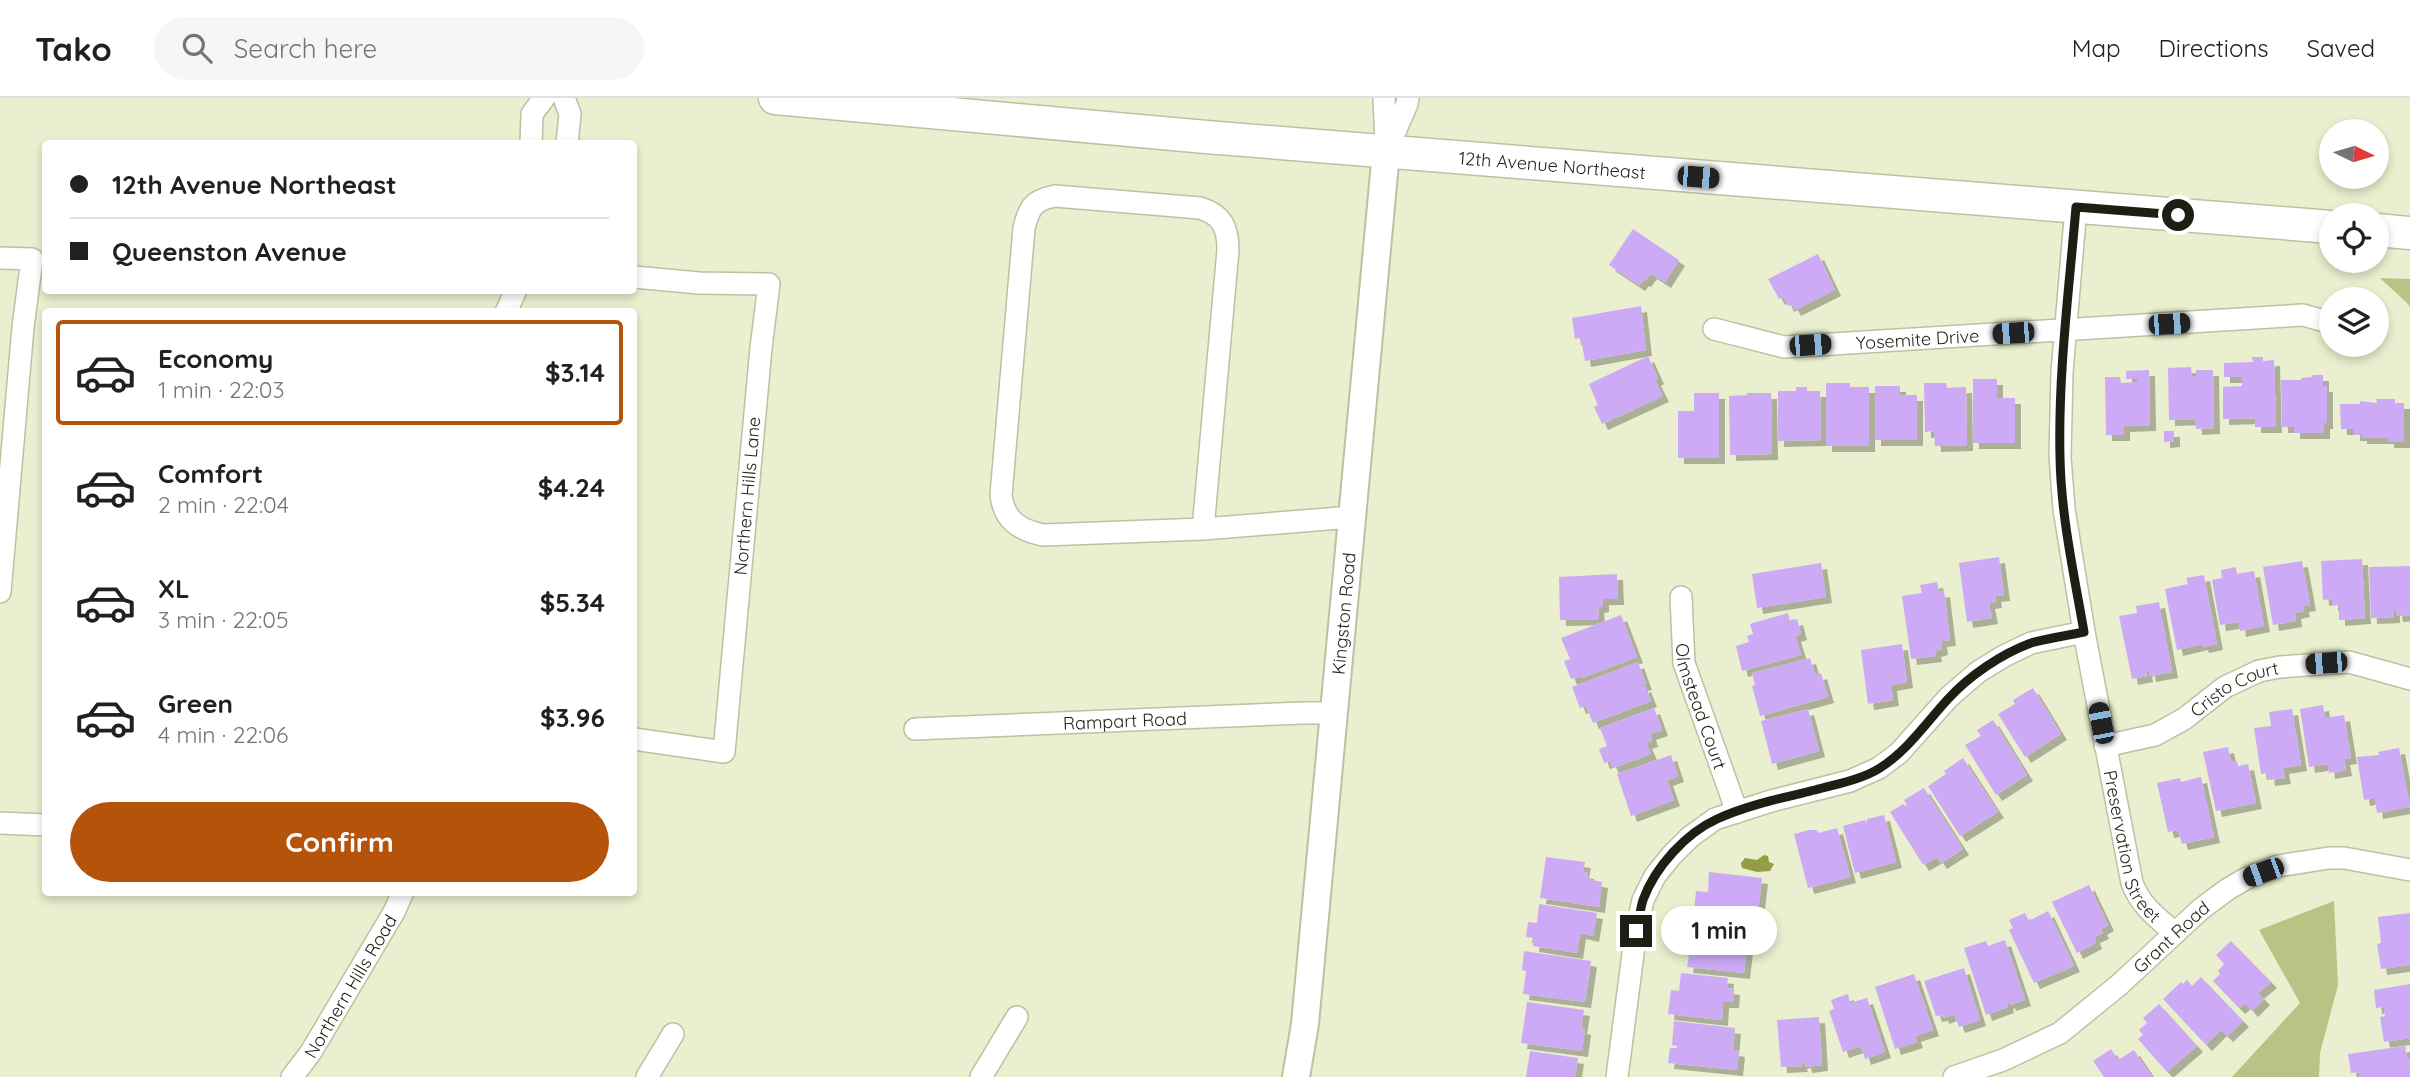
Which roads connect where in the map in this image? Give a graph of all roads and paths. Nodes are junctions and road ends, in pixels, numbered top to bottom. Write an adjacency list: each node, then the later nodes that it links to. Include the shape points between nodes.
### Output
1 (544, 98): 6 (street, via 532,114)
2 (564, 98): 7 (street, via 570,114)
3 (775, 98): 8 (main road, 12th Avenue Northeast)
4 (1384, 98): 8 (street)
5 (1408, 98): 8 (street)
6 (531, 140)
7 (567, 140)
8 (1386, 152): 9 (main road, 12th Avenue Northeast); 18 (street, Kingston Road)
9 (2076, 207): 10 (main road, 12th Avenue Northeast); 17 (street, Preservation Street)
10 (2319, 226)
11 (2389, 231): 12 (main road)
12 (2410, 233)
13 (0, 258): 20 (street, via 32,259)
14 (637, 277): 26 (street, Northern Hills Lane, via 769,284 724,752)
15 (2319, 320): 17 (street, Yosemite Drive, via 2302,315)
16 (1714, 329): 17 (street, Yosemite Drive, via 1784,347)
17 (2065, 330): 22 (street, Preservation Street, via 2060,457 2065,520)
18 (1352, 517): 19 (street); 24 (street, Kingston Road)
19 (1203, 529): 19 (street, via 1228,250 1226,226 1200,208 1041,198 1028,212 1024,228 1003,506 1015,525 1043,535)
20 (0, 592)
21 (1681, 597): 28 (street, Olmstead Court, via 1684,663)
22 (2084, 632): 27 (street, Preservation Street); 28 (street, via 2031,643 1978,672 1879,768)
23 (2410, 679): 27 (street, Cristo Court, via 2349,662 2259,671 2225,687 2155,735)
24 (1335, 713): 25 (street, Rampart Road); 39 (street, Kingston Road)
25 (915, 729)
26 (637, 739)
27 (2105, 746): 33 (street, Preservation Street, via 2132,883 2149,912)
28 (1737, 812): 40 (street, via 1716,819 1690,837 1655,876 1643,900)
29 (0, 823): 30 (street)
30 (42, 825)
31 (2410, 870): 33 (street, Grant Road, via 2344,858 2278,866 2228,888)
32 (401, 896): 36 (street, Northern Hills Road)
33 (2175, 933): 41 (street, Grant Road, via 2060,1032)
34 (1017, 1017): 38 (street)
35 (673, 1034): 37 (street)
36 (292, 1077)
37 (647, 1077)
38 (981, 1077)
39 (1296, 1077)
40 (1617, 1077)
41 (1954, 1077)

